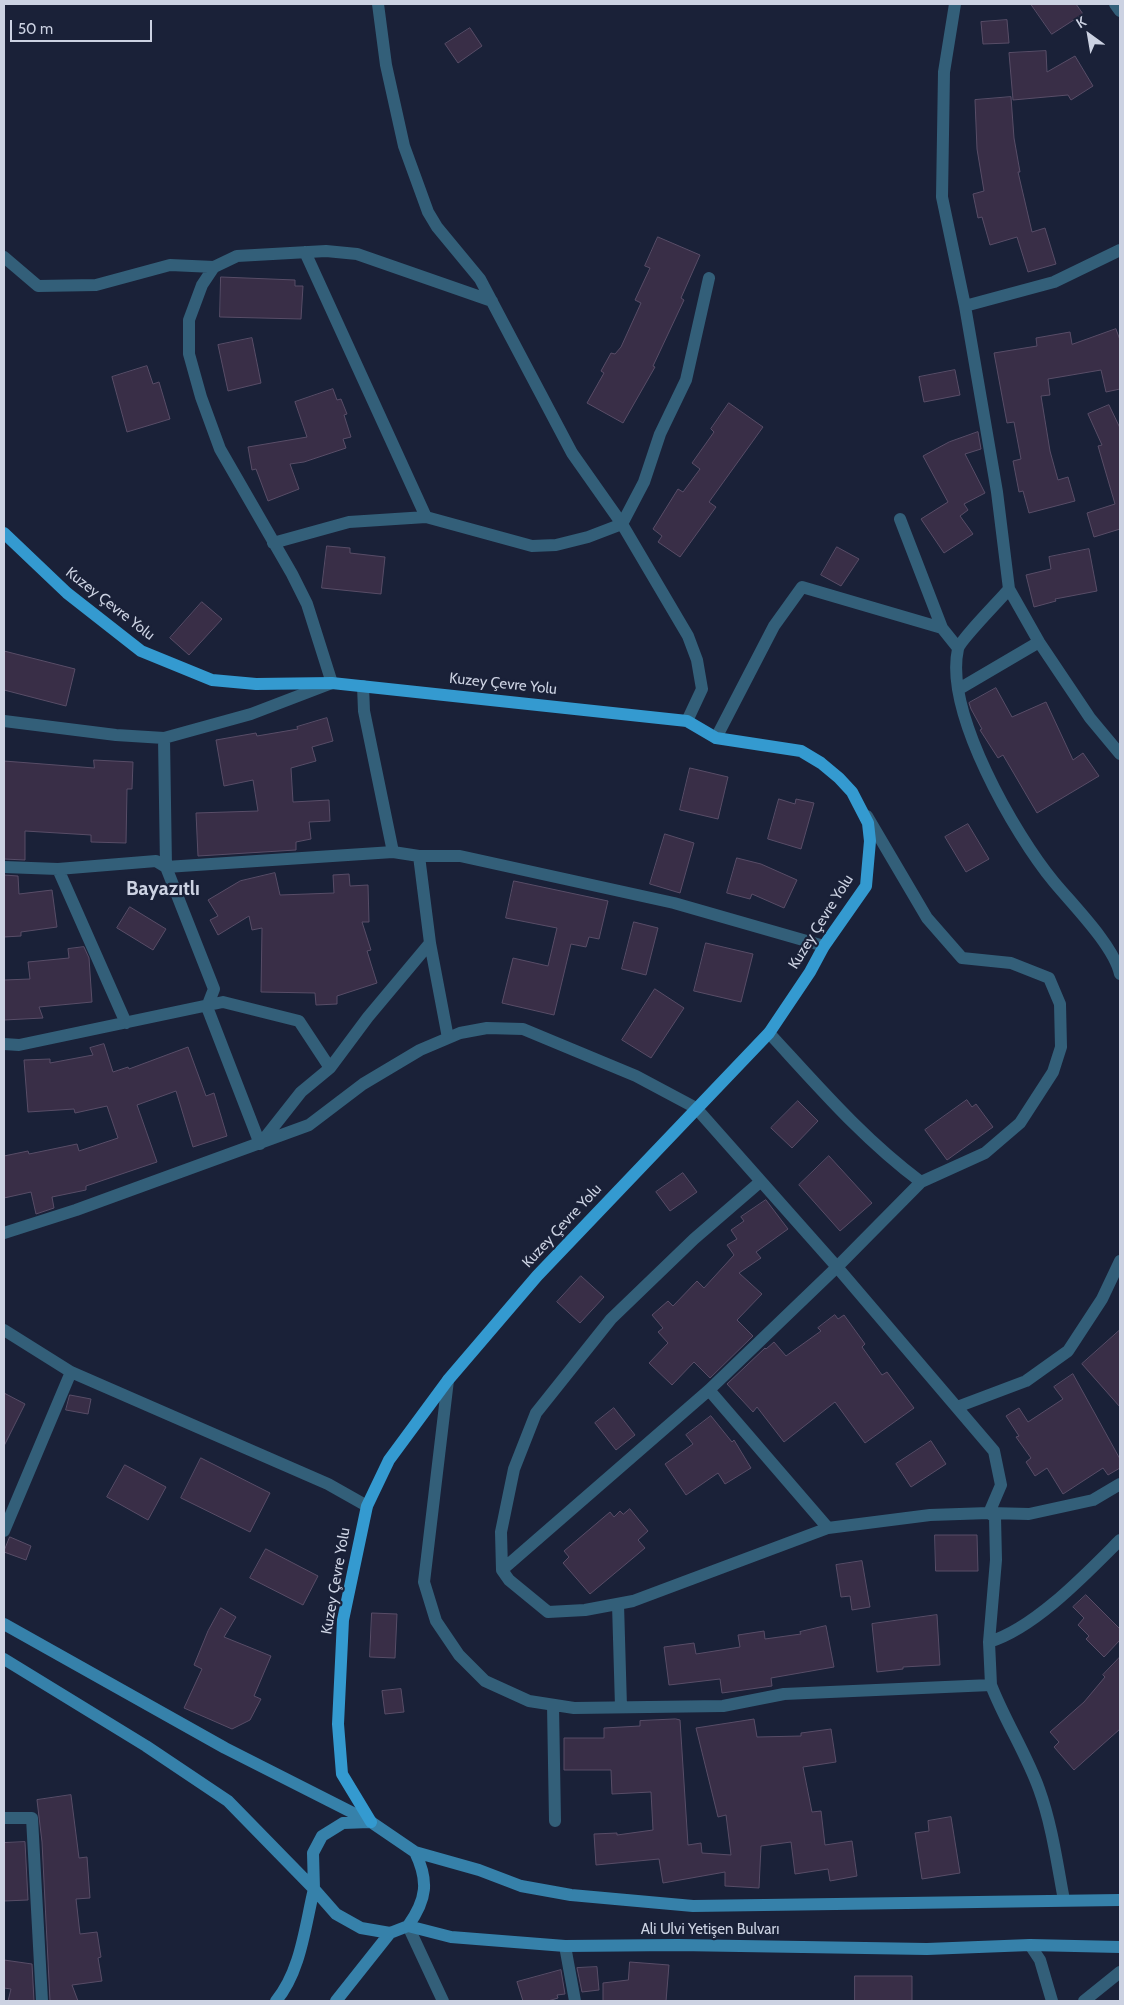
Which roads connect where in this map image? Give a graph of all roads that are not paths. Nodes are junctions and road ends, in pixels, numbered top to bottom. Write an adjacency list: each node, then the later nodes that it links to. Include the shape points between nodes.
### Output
1 (378, 4): 10 (street, via 386,65 404,146 428,212 480,279)
2 (956, 4): 11 (street, via 944,72 942,197)
3 (1115, 4): 4 (street)
4 (1120, 11)
5 (1120, 250): 11 (street, via 1054,282)
6 (305, 252): 8 (street, via 237,256); 10 (street, via 357,254); 12 (street)
7 (4, 257): 8 (street, via 38,286 96,285 170,265)
8 (214, 267): 16 (street, via 202,285 189,320 189,354 220,449)
9 (709, 278): 14 (street, via 686,380 660,434 644,482)
10 (492, 301): 14 (street, via 572,453)
11 (965, 306): 17 (street)
12 (426, 517): 14 (street, via 532,546 556,545); 16 (street, via 349,522)
13 (900, 519): 18 (street)
14 (622, 524): 25 (street, via 688,636 697,660 702,689)
15 (4, 533): 21 (main road, Kuzey Çevre Yolu, via 68,593 141,651 212,680 256,684)
16 (273, 543): 21 (street, via 307,604)
17 (1010, 590): 19 (street); 20 (street)
18 (942, 628): 20 (street); 27 (street, via 802,587 774,626)
19 (1038, 642): 23 (street); 28 (street, via 1090,718)
20 (958, 648): 23 (street)
21 (332, 683): 22 (main road, Kuzey Çevre Yolu); 26 (street, via 251,714)
22 (364, 686): 25 (main road, Kuzey Çevre Yolu); 30 (street, via 364,711)
23 (959, 688): 37 (street, via 976,752 1002,803 1052,880 1096,932)
24 (4, 721): 26 (street)
25 (687, 721): 27 (main road, Kuzey Çevre Yolu)
26 (164, 738): 33 (street)
27 (716, 738): 29 (main road, Kuzey Çevre Yolu, via 801,751 839,778)
28 (1120, 754)
29 (862, 808): 36 (main road, Kuzey Çevre Yolu, via 870,841 866,886); 47 (street, via 927,918 962,958 1010,963 1049,978 1060,1004 1061,1047 1053,1072 1020,1123 985,1153)
30 (393, 852): 31 (street); 33 (street)
31 (418, 856): 35 (street); 36 (street, via 460,856 674,903)
32 (4, 867): 34 (street)
33 (166, 867): 34 (street, via 156,861); 38 (street, via 214,989)
34 (58, 869): 39 (street)
35 (430, 943): 41 (street); 43 (street)
36 (824, 946): 40 (main road, Kuzey Çevre Yolu)
37 (1120, 974)
38 (206, 1007): 39 (street); 43 (street, via 222,1002 299,1021); 45 (street)
39 (126, 1023): 42 (street, via 19,1044)
40 (769, 1033): 44 (main road, Kuzey Çevre Yolu); 47 (street, via 880,1151)
41 (448, 1038): 44 (street, via 460,1032 487,1028 523,1029 636,1076); 45 (street, via 420,1050 363,1084 309,1125)
42 (4, 1044)
43 (330, 1068): 45 (street, via 301,1092)
44 (696, 1108): 46 (street); 53 (main road, Kuzey Çevre Yolu, via 537,1276)
45 (260, 1144): 48 (street)
46 (760, 1182): 50 (street); 62 (street, via 694,1239 611,1319 536,1413 514,1469 501,1532)
47 (921, 1182): 50 (street)
48 (4, 1233)
49 (1120, 1261): 55 (street, via 1102,1299 1068,1351 1026,1381)
50 (837, 1266): 54 (street); 55 (street)
51 (4, 1330): 52 (street)
52 (71, 1372): 57 (street, via 328,1484); 60 (street)
53 (448, 1380): 57 (main road, Kuzey Çevre Yolu, via 388,1460); 68 (street, via 424,1582 436,1621 458,1656 485,1682 529,1701)
54 (709, 1390): 59 (street); 62 (street)
55 (957, 1407): 58 (street, via 994,1451 1001,1485)
56 (1120, 1484): 58 (street, via 1093,1500 1029,1514)
57 (367, 1506): 72 (main road, Kuzey Çevre Yolu, via 343,1620 338,1724 342,1774)
58 (989, 1513): 59 (street, via 889,1519); 65 (street, via 995,1517 996,1560)
59 (828, 1528): 63 (street)
60 (4, 1531)
61 (1120, 1540): 65 (street, via 1022,1628)
62 (502, 1570): 63 (street, via 509,1580 548,1612)
63 (618, 1604): 69 (street)
64 (4, 1624): 72 (main road, via 225,1748)
65 (989, 1642): 67 (street)
66 (4, 1659): 74 (main road, via 146,1746 228,1801)
67 (991, 1685): 69 (street, via 784,1694 723,1706); 75 (street, via 1039,1787)
68 (554, 1704): 69 (street, via 574,1708); 71 (street)
69 (621, 1708)
70 (4, 1818): 83 (street, via 32,1818)
71 (555, 1821)
72 (371, 1822): 73 (main road); 74 (main road, via 343,1823 322,1836 313,1853)
73 (415, 1852): 75 (main road, via 521,1886 571,1895 693,1906); 77 (main road, via 423,1868 424,1886 421,1907)
74 (314, 1889): 78 (main road, via 336,1914 361,1928); 84 (main road, via 298,1956 287,1988)
75 (1064, 1900): 76 (main road)
76 (1120, 1900)
77 (408, 1926): 78 (main road); 80 (main road, Ali Ulvi Yetişen Bulvarı, via 451,1938); 86 (street)
78 (390, 1933): 85 (main road)
79 (1030, 1945): 80 (main road, Ali Ulvi Yetişen Bulvarı, via 927,1948); 81 (main road, Ali Ulvi Yetişen Bulvarı); 88 (street, via 1040,1960)
80 (565, 1946): 87 (street)
81 (1120, 1947)
82 (1120, 1972): 89 (street)
83 (42, 2001)
84 (276, 2001)
85 (336, 2001)
86 (442, 2001)
87 (575, 2001)
88 (1052, 2001)
89 (1084, 2001)

